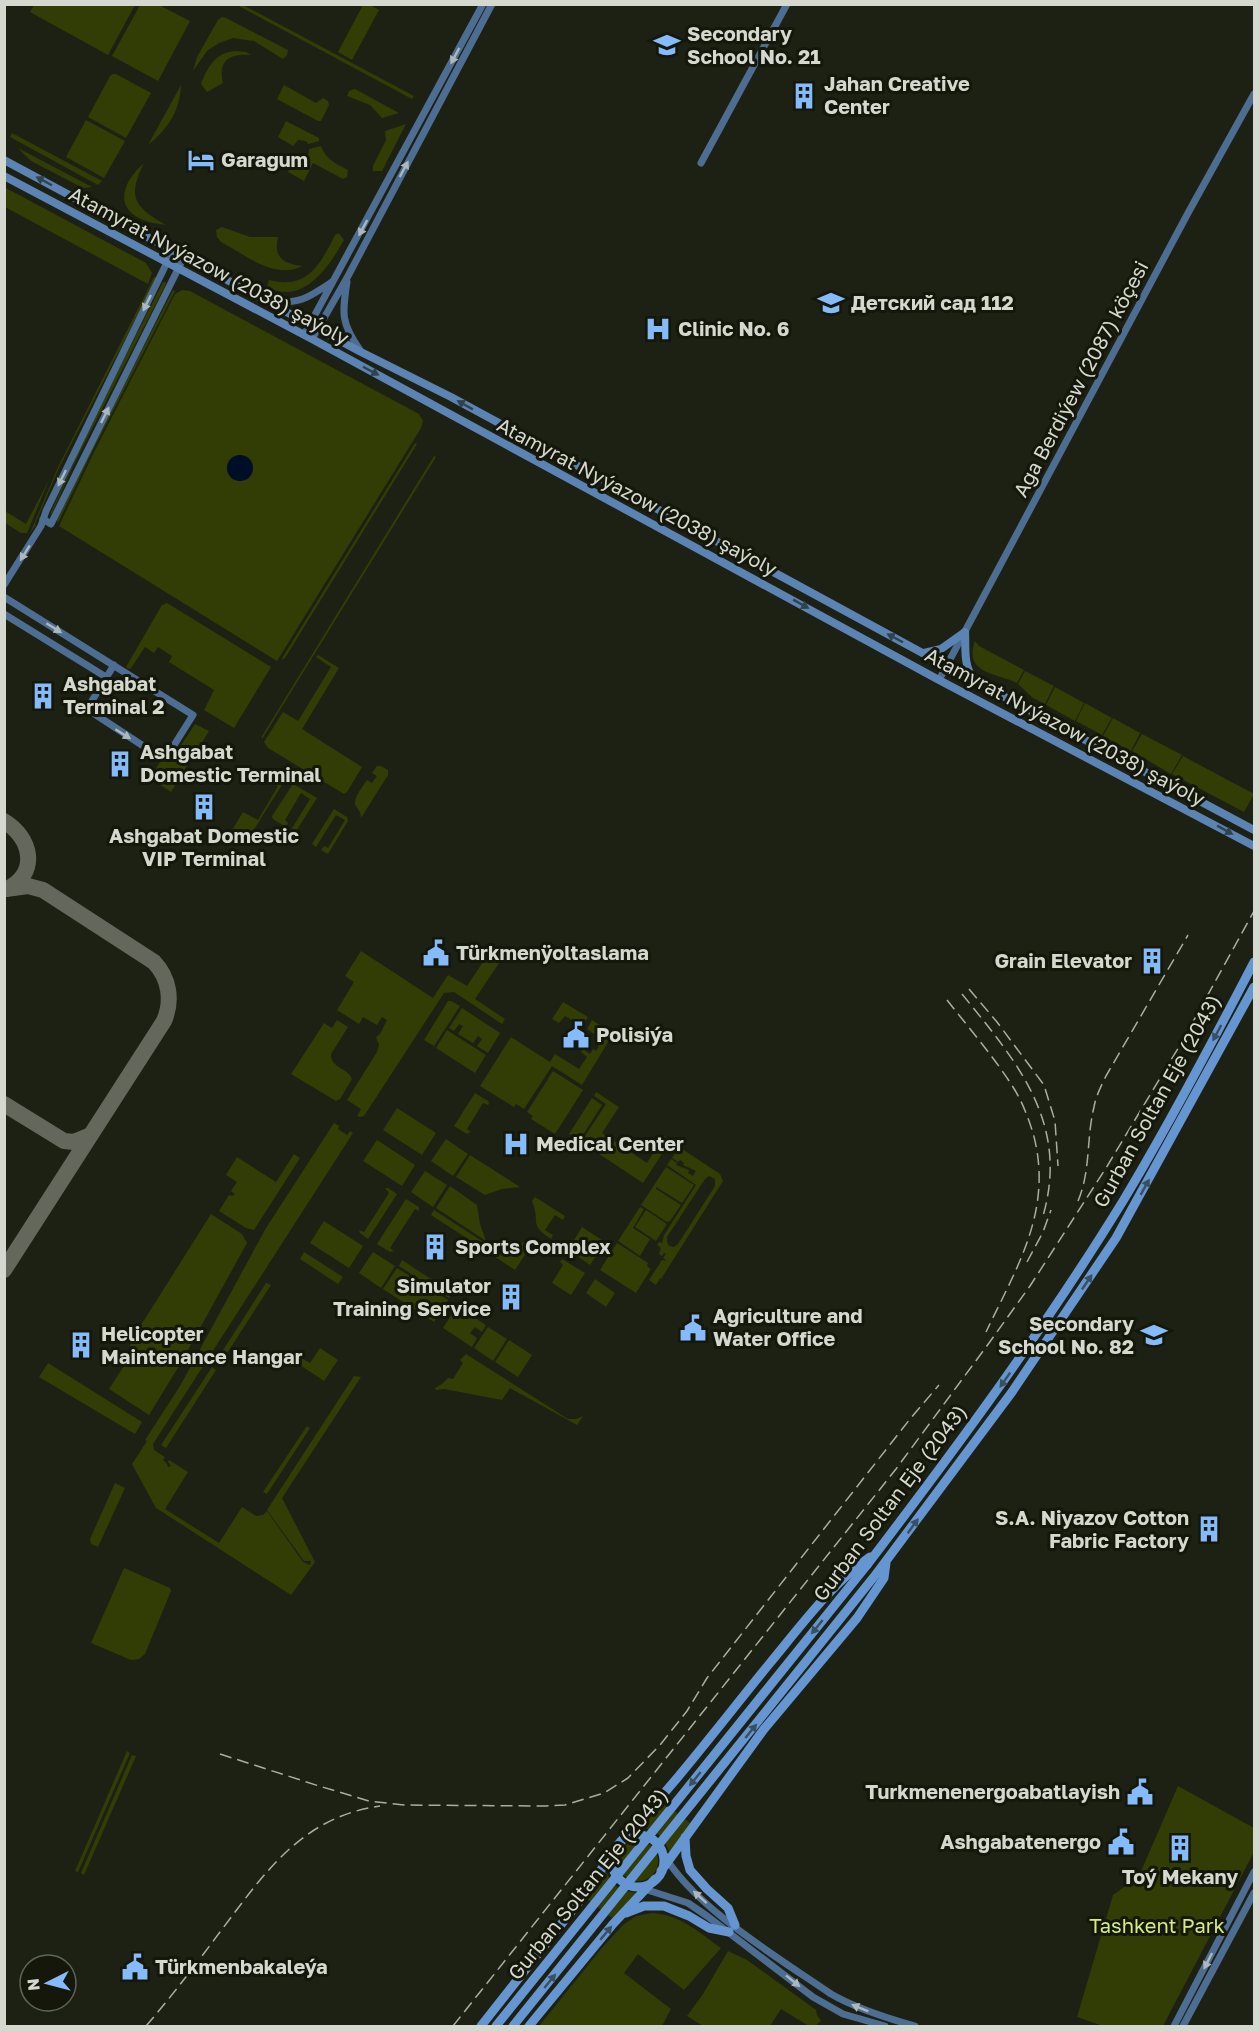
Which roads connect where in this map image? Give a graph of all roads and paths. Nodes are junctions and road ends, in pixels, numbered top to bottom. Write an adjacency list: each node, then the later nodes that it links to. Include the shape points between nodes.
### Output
1 (483, 4): 13 (street, one-way to 13)
2 (492, 4): 12 (street, one-way to 2)
3 (787, 4): 6 (street)
4 (1254, 94): 22 (street, Aga Berdiýew (2087) köçesi)
5 (4, 160): 8 (main road, Atamyrat Nyýazow (2038) şaýoly, one-way to 5)
6 (701, 163)
7 (4, 176): 10 (main road, Atamyrat Nyýazow (2038) şaýoly)
8 (173, 250): 9 (main road, Atamyrat Nyýazow (2038) şaýoly); 10 (street)
9 (184, 256): 11 (street); 14 (main road, Atamyrat Nyýazow (2038) şaýoly)
10 (167, 262): 11 (main road, Atamyrat Nyýazow (2038) şaýoly); 18 (street, one-way to 18)
11 (177, 268): 16 (main road, Atamyrat Nyýazow (2038) şaýoly); 18 (street, one-way to 11, via 51,524)
12 (348, 276): 15 (street); 17 (street, via 344,324)
13 (334, 280): 14 (street, via 306,299); 15 (street)
14 (270, 302): 15 (main road, Atamyrat Nyýazow (2038) şaýoly)
15 (314, 326): 16 (street); 17 (main road, Atamyrat Nyýazow (2038) şaýoly)
16 (308, 337): 27 (main road, Atamyrat Nyýazow (2038) şaýoly, one-way to 27)
17 (361, 352): 23 (main road, Atamyrat Nyýazow (2038) şaýoly, one-way to 17)
18 (43, 519): 19 (street, one-way to 19)
19 (4, 585)
20 (4, 597): 25 (street, one-way to 25)
21 (4, 614): 26 (street)
22 (965, 632): 23 (main road, via 941,649); 24 (street, Aga Berdiýew (2087) köçesi); 28 (main road, via 967,670)
23 (923, 653): 24 (main road, Atamyrat Nyýazow (2038) şaýoly)
24 (947, 666): 27 (street, Aga Berdiýew (2087) köçesi); 28 (main road, Atamyrat Nyýazow (2038) şaýoly)
25 (116, 667): 26 (street); 26 (street, one-way to 25, via 90,711 157,755 169,752 193,715)
26 (106, 677)
27 (939, 680): 30 (main road, Atamyrat Nyýazow (2038) şaýoly, one-way to 30)
28 (975, 681): 29 (main road, Atamyrat Nyýazow (2038) şaýoly)
29 (1254, 830)
30 (1254, 846)
31 (1254, 962): 35 (highway, Gurban Soltan Eje (2043), one-way to 35, via 1181,1101 1096,1244 969,1431)
32 (1254, 987): 34 (highway, Gurban Soltan Eje (2043))
33 (1254, 999): 34 (highway)
34 (1236, 1024): 36 (highway, Gurban Soltan Eje (2043), one-way to 34, via 1012,1392 1116,1238)
35 (878, 1552): 38 (highway, via 853,1568 789,1639 667,1790); 48 (highway, Gurban Soltan Eje (2043), one-way to 48, bridge)
36 (886, 1563): 37 (highway, via 884,1578 857,1618 764,1729); 49 (highway, Gurban Soltan Eje (2043), one-way to 36, bridge)
37 (685, 1837): 40 (highway); 46 (highway, via 690,1870 728,1908)
38 (618, 1844): 39 (highway, via 628,1837 643,1836); 43 (highway, via 612,1860 614,1870 623,1882); 47 (highway, via 582,1898)
39 (662, 1851): 40 (street); 42 (highway)
40 (667, 1862): 42 (highway); 46 (street, one-way to 40)
41 (1254, 1872): 53 (street, one-way to 53)
42 (658, 1875): 43 (highway)
43 (642, 1888): 45 (highway); 46 (street, via 688,1903)
44 (1254, 1893): 54 (street)
45 (621, 1916): 46 (highway, via 644,1906 664,1906 709,1928); 50 (highway, one-way to 45)
46 (732, 1929): 51 (street, one-way to 51, via 813,1997 843,2014); 52 (street, one-way to 46, via 845,2002)
47 (481, 2026)
48 (496, 2026)
49 (513, 2026)
50 (529, 2026)
51 (885, 2026)
52 (915, 2026)
53 (1174, 2026)
54 (1183, 2026)

